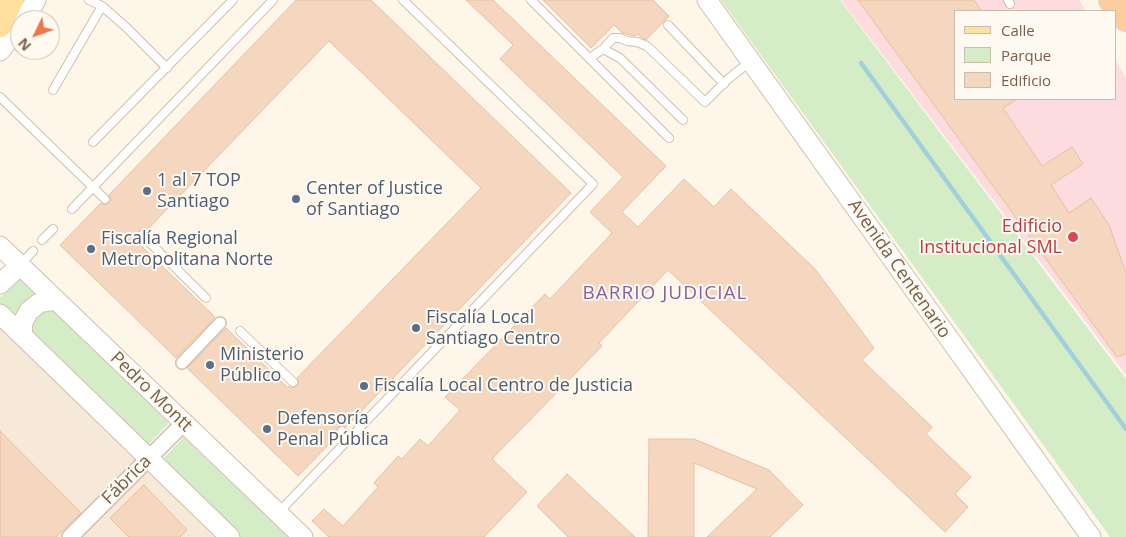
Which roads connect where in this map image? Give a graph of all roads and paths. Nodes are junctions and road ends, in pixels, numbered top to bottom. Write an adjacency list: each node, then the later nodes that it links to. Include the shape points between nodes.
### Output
1 (11, 0): 11 (main road)
2 (89, 0): 9 (lane)
3 (233, 0): 18 (lane)
4 (273, 0): 25 (lane)
5 (403, 0): 45 (lane, via 593,184)
6 (531, 0): 16 (lane)
7 (707, 0): 17 (street, Avenida Centenario)
8 (1112, 0): 10 (highway)
9 (101, 2): 18 (lane); 20 (lane)
10 (1126, 18)
11 (0, 25)
12 (668, 25): 19 (lane)
13 (10, 38): 15 (street)
14 (602, 48): 16 (lane); 19 (lane, via 613,38 647,46 705,102); 22 (lane, via 620,58)
15 (0, 51)
16 (590, 58): 23 (lane)
17 (751, 61): 19 (lane); 51 (street, Avenida Centenario)
18 (167, 68): 24 (lane)
19 (724, 84)
20 (53, 90)
21 (0, 97): 25 (lane)
22 (684, 120)
23 (669, 138)
24 (93, 142)
25 (92, 187): 26 (lane); 27 (lane)
26 (105, 199)
27 (72, 209)
28 (54, 229): 30 (lane)
29 (142, 235): 35 (lane)
30 (42, 240)
31 (0, 246): 33 (street, Pedro Montt)
32 (33, 251): 33 (lane)
33 (20, 265): 34 (street); 36 (street, Pedro Montt)
34 (0, 284)
35 (206, 298)
36 (56, 300): 40 (street, via 39,304 29,311); 43 (street, Pedro Montt)
37 (0, 314): 40 (street)
38 (220, 323): 41 (street)
39 (240, 331): 42 (lane)
40 (22, 335): 46 (street)
41 (182, 363)
42 (293, 382)
43 (184, 423): 46 (street, Fábrica); 47 (street, Pedro Montt)
44 (342, 430): 45 (lane)
45 (350, 438): 47 (lane)
46 (149, 458): 48 (street, Fábrica); 49 (street)
47 (278, 513): 50 (street, Pedro Montt)
48 (70, 537)
49 (230, 537)
50 (303, 537)
51 (1090, 537)

